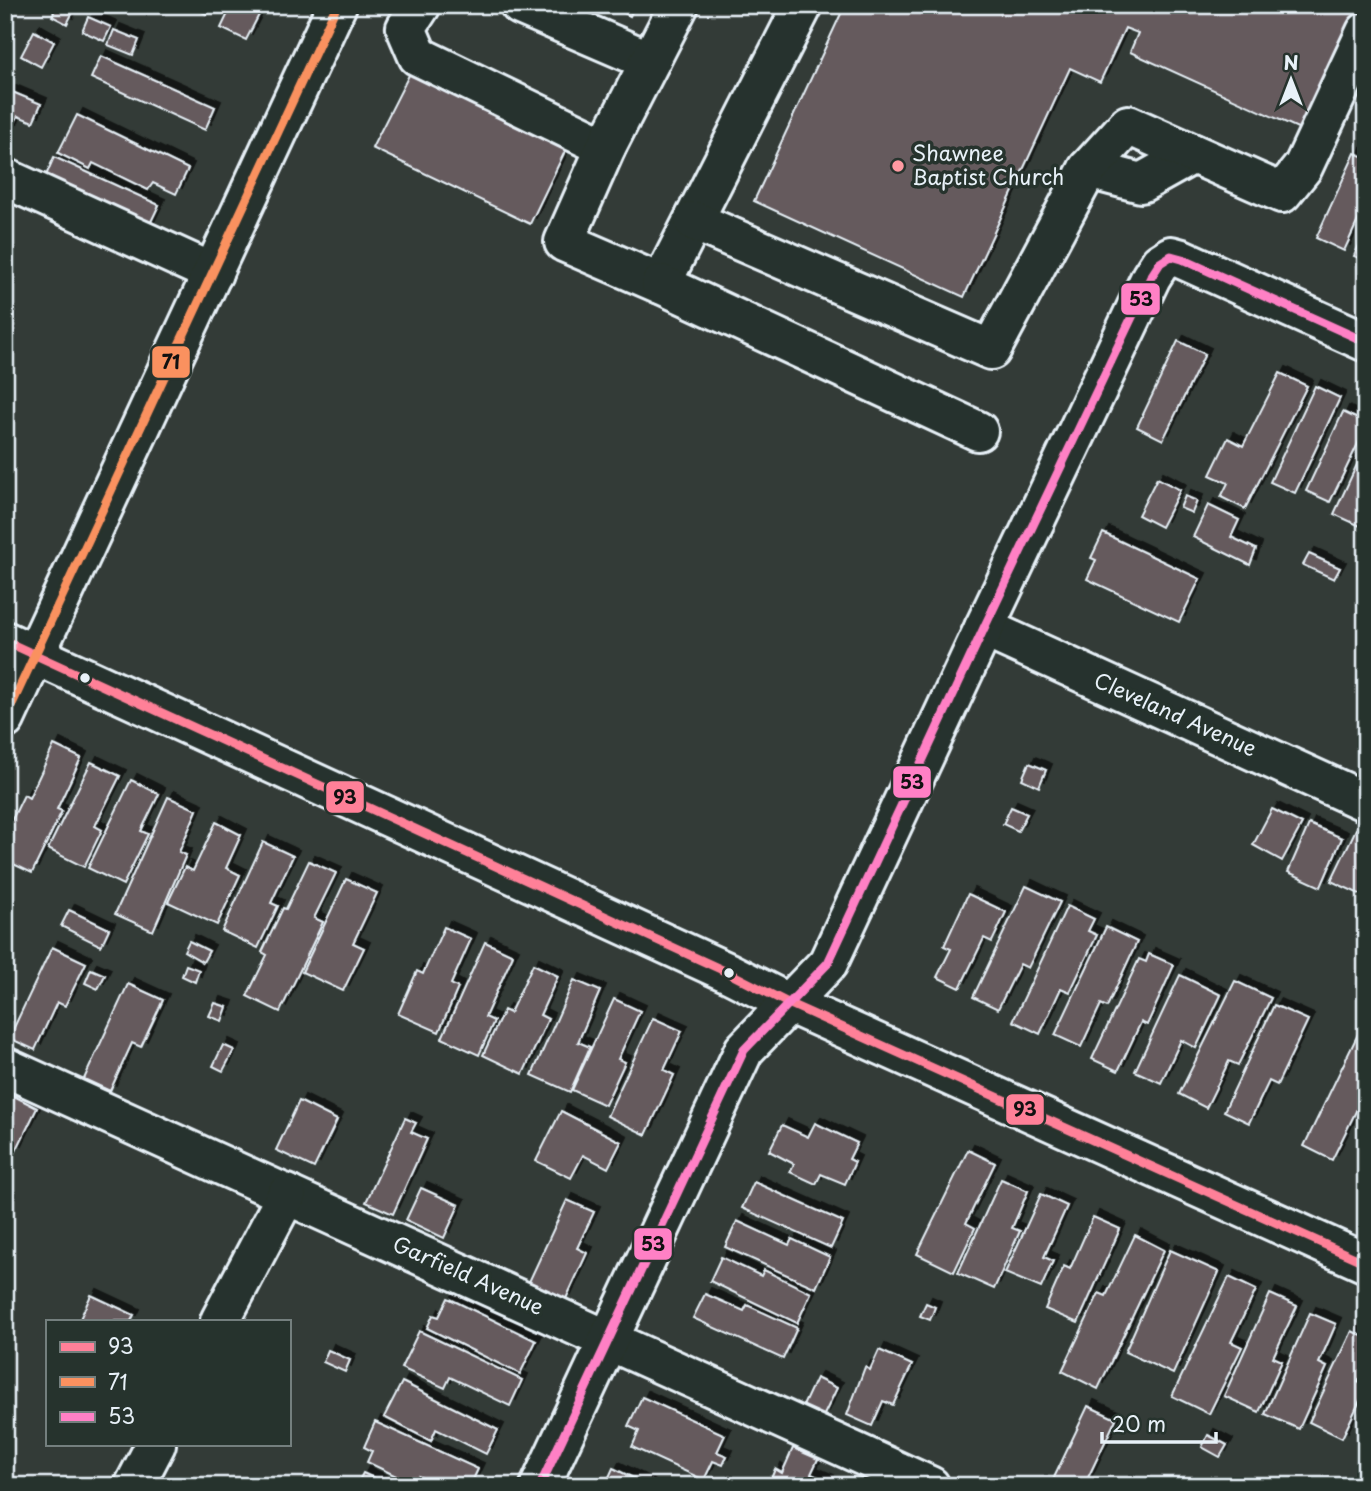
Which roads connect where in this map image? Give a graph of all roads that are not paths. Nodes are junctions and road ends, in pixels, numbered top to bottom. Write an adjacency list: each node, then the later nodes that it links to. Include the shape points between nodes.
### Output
1 (337, 5): 13 (street)
2 (421, 5): 8 (street, via 405,28 418,55)
3 (520, 5): 7 (street)
4 (679, 5): 7 (street)
5 (803, 5): 12 (street)
6 (1366, 32): 9 (street, via 1303,167 1282,193)
7 (650, 61): 8 (street)
8 (606, 147): 14 (street, via 564,242)
9 (1193, 154): 10 (street, via 1141,183); 10 (street, via 1128,125)
10 (1088, 169): 12 (street, via 991,350)
11 (5, 178): 13 (street)
12 (694, 221): 14 (street)
13 (213, 273): 18 (street)
14 (661, 284): 16 (street)
15 (1366, 342): 17 (street, via 1182,259 1171,256 1160,262)
16 (978, 431)
17 (984, 628): 20 (street, Cleveland Avenue); 21 (street, via 828,963)
18 (20, 648): 19 (street); 21 (street)
19 (5, 719)
20 (1366, 802)
21 (788, 1003): 24 (street); 26 (street, via 744,1050)
22 (5, 1067): 23 (street, Garfield Avenue)
23 (287, 1194): 25 (street); 26 (street, Garfield Avenue)
24 (1366, 1263)
25 (221, 1320)
26 (608, 1339): 29 (street); 30 (street, Garfield Avenue)
27 (155, 1446): 28 (street)
28 (134, 1486)
29 (540, 1486)
30 (930, 1486)

